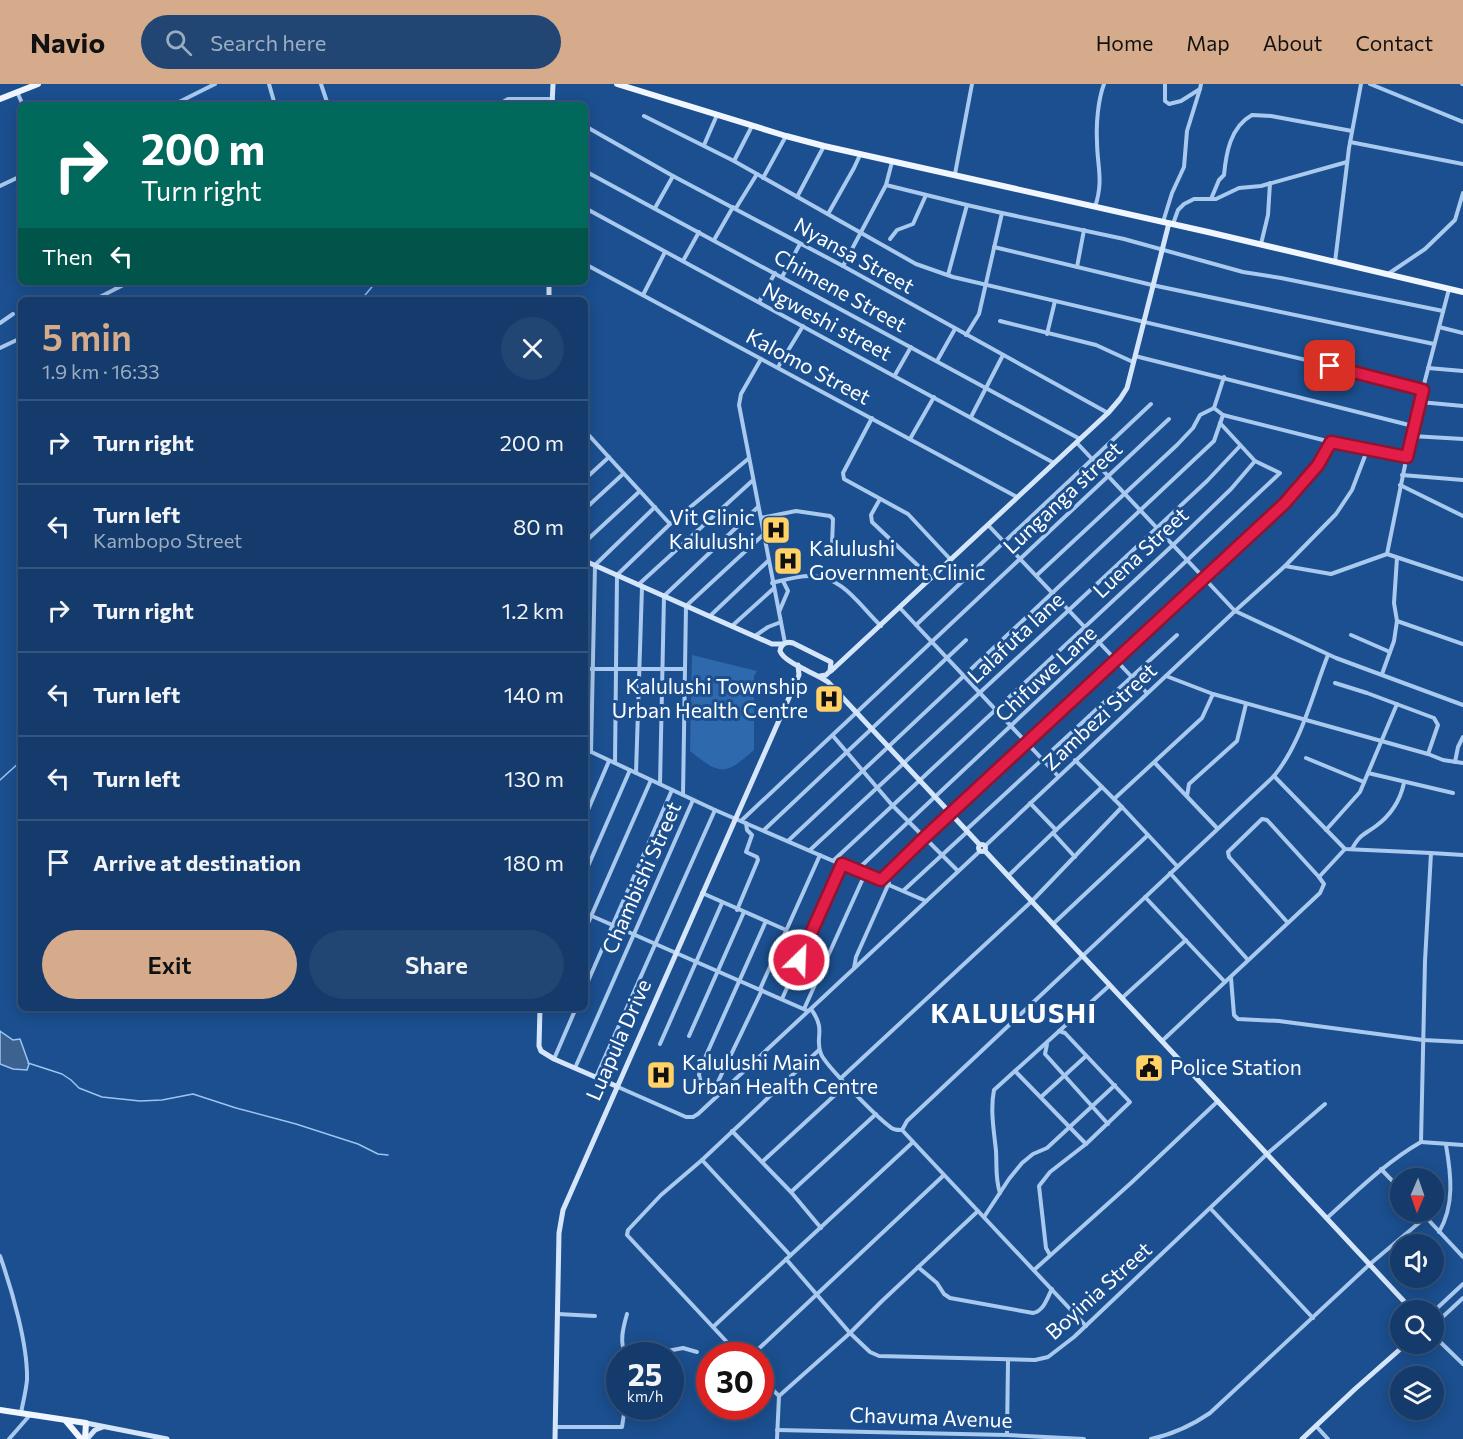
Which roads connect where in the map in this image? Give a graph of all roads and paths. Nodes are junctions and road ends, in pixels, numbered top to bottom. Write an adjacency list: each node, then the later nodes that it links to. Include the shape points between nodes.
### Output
1 (38, 84): 13 (main road)
2 (215, 84): 16 (street)
3 (269, 84): 17 (street)
4 (321, 84): 18 (street)
5 (553, 84): 20 (street)
6 (617, 84): 21 (main road)
7 (972, 84): 38 (street)
8 (1104, 84): 51 (street, via 1096,140 1100,192)
9 (1165, 84): 12 (street, via 1164,98 1169,104)
10 (1361, 84): 26 (street)
11 (1370, 84): 23 (street)
12 (1201, 87): 56 (street, via 1188,131 1184,167 1172,193)
13 (17, 92): 14 (main road); 15 (street)
14 (1, 97)
15 (22, 102)
16 (179, 102)
17 (274, 102)
18 (327, 102)
19 (503, 102): 20 (street)
20 (552, 102)
21 (717, 115): 24 (main road); 29 (street)
22 (644, 116): 29 (street)
23 (1463, 122)
24 (752, 126): 27 (main road); 32 (street)
25 (588, 128): 39 (street, Nyansa Street)
26 (1352, 131): 28 (street); 48 (street, via 1252,115 1228,147 1224,175)
27 (786, 136): 30 (main road); 41 (street)
28 (1350, 142): 34 (street); 35 (street)
29 (704, 145): 32 (street)
30 (824, 146): 31 (main road); 47 (street)
31 (860, 154): 33 (main road); 55 (street)
32 (734, 161): 37 (street)
33 (892, 161): 38 (main road); 43 (street)
34 (1347, 162): 42 (street); 68 (street)
35 (1463, 165)
36 (588, 173): 52 (street, Chimene Street)
37 (757, 174): 41 (street); 50 (street)
38 (955, 174): 51 (main road)
39 (673, 176): 50 (street, Nyansa Street); 52 (street)
40 (18, 177): 44 (street)
41 (764, 178): 47 (street)
42 (1270, 183): 48 (street, via 1242,187); 63 (street)
43 (886, 185): 46 (street); 59 (street)
44 (0, 186)
45 (1463, 193): 73 (street, via 1455,220 1425,249)
46 (926, 195): 49 (street); 60 (street, via 913,224 897,230)
47 (797, 197): 55 (street)
48 (1211, 199): 56 (street, via 1194,199 1184,204)
49 (967, 205): 54 (street); 74 (street)
50 (734, 207): 61 (street); 62 (street, Nyansa Street)
51 (1095, 207): 56 (main road)
52 (655, 208): 58 (street, Chimene Street)
53 (588, 210): 66 (street, Ngweshi street)
54 (1002, 213): 57 (street); 64 (street)
55 (828, 214): 59 (street)
56 (1168, 223): 63 (main road); 65 (street)
57 (1084, 230): 65 (street); 71 (street)
58 (699, 232): 61 (street, Chimene Street); 67 (street)
59 (861, 233): 70 (street); 74 (street, via 916,264)
60 (890, 239)
61 (714, 240): 72 (street, Chimene Street)
62 (800, 244): 70 (street, Nyansa Street); 75 (street)
63 (1261, 245): 68 (main road)
64 (994, 247): 71 (street); 76 (street)
65 (1161, 249): 79 (street); 87 (street, via 1243,272)
66 (665, 252): 67 (street, Ngweshi street); 83 (street)
67 (683, 261): 86 (street, Ngweshi street)
68 (1334, 262): 73 (main road)
69 (588, 266): 83 (street, Kalomo Street)
70 (843, 266): 94 (street, Nyansa Street)
71 (1077, 267): 79 (street)
72 (775, 273): 75 (street, Chimene Street); 86 (street)
73 (1388, 274): 81 (main road)
74 (948, 275): 76 (street)
75 (782, 277): 100 (street, Chimene Street)
76 (986, 284): 85 (street); 97 (street, via 979,314)
77 (115, 285): 80 (street)
78 (123, 285): 80 (street)
79 (1152, 285): 90 (street); 99 (street)
80 (117, 288): 84 (street)
81 (1449, 289): 82 (main road); 87 (street)
82 (1463, 292)
83 (643, 295): 103 (street, Kalomo Street)
84 (100, 297)
85 (1055, 301): 90 (street); 96 (street)
86 (759, 302): 92 (street, Ngweshi street)
87 (1443, 311): 93 (street)
88 (13, 314): 91 (street)
89 (1000, 321): 96 (street)
90 (1142, 322): 104 (street); 112 (street)
91 (0, 323)
92 (803, 326): 106 (street); 109 (street, Ngweshi street)
93 (1439, 327): 95 (street); 99 (street)
94 (956, 329): 97 (street, Nyansa Street); 105 (street)
95 (1463, 333)
96 (1047, 334): 104 (street)
97 (966, 335): 102 (street, Nyansa Street)
98 (18, 339): 101 (street)
99 (1434, 344): 107 (street)
100 (911, 347): 105 (street, Chimene Street); 109 (street)
101 (0, 348)
102 (1003, 355): 111 (street); 118 (street, Nyansa Street)
103 (761, 359): 106 (street, Kalomo Street); 135 (street, via 741,393 739,405)
104 (1134, 359): 110 (street); 118 (street, via 1127,388)
105 (937, 361): 111 (street, Chimene Street)
106 (778, 367): 121 (street, Kalomo Street)
107 (1428, 368): 108 (street); 112 (street)
108 (1463, 371)
109 (895, 375): 113 (street, Ngweshi street)
110 (1224, 377): 117 (street); 124 (street)
111 (987, 388): 120 (street); 129 (street, Chimene Street)
112 (1423, 390): 114 (street)
113 (934, 397): 120 (street, Ngweshi street); 127 (street)
114 (1420, 402): 116 (street); 124 (street)
115 (1150, 404): 136 (street)
116 (1463, 406)
117 (1214, 408): 119 (street); 147 (street, via 1200,415 1193,428)
118 (1108, 413): 129 (street)
119 (1222, 415): 123 (street); 130 (street)
120 (971, 417): 138 (street, Ngweshi street)
121 (872, 418): 127 (street, Kalomo Street); 149 (street, via 843,476)
122 (1169, 419): 142 (street, Lunganga street)
123 (1220, 423): 131 (street); 153 (street, via 1214,441)
124 (1413, 426): 126 (street)
125 (588, 434): 133 (street)
126 (1412, 436): 128 (street); 134 (street)
127 (910, 439): 148 (street, Kalomo Street)
128 (1463, 439)
129 (1078, 440): 136 (street); 138 (street)
130 (1331, 442): 132 (street); 176 (street, via 1318,465 1284,504)
131 (1240, 446): 137 (street); 158 (street, Lalafuta lane)
132 (1368, 448): 134 (street); 172 (street, Zambezi Street, via 1352,490 1336,514)
133 (609, 457): 139 (street); 141 (street)
134 (1407, 457): 140 (street)
135 (748, 459): 143 (street); 156 (street)
136 (1093, 459): 142 (street); 161 (street)
137 (1255, 461): 163 (street, Luena Street); 170 (street, Chifuwe Lane, via 1280,473)
138 (1054, 463): 148 (street)
139 (623, 474): 146 (street); 150 (street)
140 (1402, 475): 144 (street); 145 (street)
141 (588, 476)
142 (1108, 477): 147 (street); 165 (street, Lunganga street)
143 (752, 480): 152 (street); 180 (street)
144 (1463, 480)
145 (1400, 485): 154 (street); 164 (street)
146 (640, 491): 151 (street); 160 (street)
147 (1124, 494): 153 (street); 174 (street)
148 (1017, 497): 157 (street)
149 (880, 499): 167 (street, via 908,514); 175 (street, via 871,515 872,522)
150 (588, 505)
151 (655, 507): 156 (street); 171 (street)
152 (758, 507): 155 (street); 182 (street)
153 (1140, 511): 158 (street); 181 (street)
154 (1463, 516)
155 (761, 518): 159 (street); 162 (street, via 796,511 830,516)
156 (670, 524): 173 (street)
157 (988, 525): 161 (street); 167 (street)
158 (1156, 527): 163 (street); 185 (street, Lalafuta lane)
159 (764, 535): 168 (street); 183 (street)
160 (588, 539)
161 (1005, 541): 165 (street); 191 (street)
162 (832, 545)
163 (1173, 545): 170 (street); 194 (street, Luena Street)
164 (1387, 554): 166 (street); 172 (street, via 1331,574)
165 (1020, 558): 174 (street); 199 (street, Lunganga street)
166 (1397, 558): 177 (street); 189 (street)
167 (951, 560): 175 (street)
168 (768, 561): 179 (street); 188 (street)
169 (588, 562): 171 (street)
170 (1188, 562): 176 (street); 202 (street, Chifuwe Lane)
171 (594, 565): 173 (street); 213 (street)
172 (1285, 566): 186 (street, Zambezi Street)
173 (617, 575): 180 (street); 216 (street)
174 (1037, 575): 181 (street)
175 (931, 578): 184 (street)
176 (1203, 579): 186 (street); 209 (street)
177 (1463, 579)
178 (783, 580): 179 (street); 187 (street, via 788,591); 193 (street, via 807,576 838,583)
179 (773, 585): 187 (street); 192 (street)
180 (640, 586): 182 (street); 217 (street)
181 (1053, 593): 185 (street); 222 (street)
182 (664, 596): 183 (street); 214 (street)
183 (686, 606): 188 (street); 215 (street)
184 (900, 608): 191 (street); 193 (street)
185 (1069, 610): 194 (street); 228 (street, Lalafuta lane)
186 (1235, 611): 206 (street); 224 (street, Zambezi Street)
187 (779, 613): 190 (street)
188 (709, 616): 192 (street)
189 (1397, 621): 203 (street); 204 (street)
190 (781, 622): 196 (street); 201 (street)
191 (916, 625): 199 (street)
192 (732, 626): 196 (street)
193 (881, 626): 208 (street)
194 (1084, 626): 202 (street); 234 (street, Luena Street)
195 (1177, 635): 225 (street)
196 (755, 636): 200 (street)
197 (1351, 636): 204 (street)
198 (966, 640): 207 (street)
199 (932, 641): 207 (street); 235 (street, Lunganga street)
200 (772, 644): 201 (street); 205 (street)
201 (784, 644): 205 (street); 210 (street, via 793,643)
202 (1100, 644): 209 (street); 237 (street, Chifuwe Lane)
203 (1463, 644)
204 (1390, 652): 220 (street)
205 (780, 653): 211 (street)
206 (1328, 655): 220 (street); 236 (street)
207 (948, 658): 222 (street); 238 (street)
208 (842, 661): 210 (street); 219 (street)
209 (1116, 661): 225 (street); 242 (street)
210 (831, 662): 219 (street)
211 (798, 665): 218 (street); 221 (street)
212 (588, 669): 213 (street)
213 (593, 669): 216 (street); 244 (street)
214 (662, 669): 215 (street); 217 (street); 266 (street)
215 (685, 669): 271 (street)
216 (616, 670): 217 (street); 254 (street)
217 (638, 670): 258 (street)
218 (809, 670): 221 (street); 223 (street)
219 (829, 672): 223 (street); 226 (street)
220 (1382, 674): 233 (street)
221 (800, 675): 282 (street, Luapula Drive)
222 (964, 675): 228 (street); 243 (street)
223 (820, 676): 226 (street)
224 (1166, 676): 229 (street, Zambezi Street); 230 (street)
225 (1131, 678): 229 (street); 250 (street)
226 (828, 682): 235 (street)
227 (1335, 683): 232 (street)
228 (979, 692): 234 (street); 255 (street, Lalafuta lane)
229 (1147, 693): 248 (street, Zambezi Street)
230 (1213, 694): 231 (street); 252 (street, via 1202,718)
231 (1246, 704): 236 (street); 272 (street, via 1237,741 1189,784)
232 (1397, 704): 241 (street); 246 (street, via 1437,722)
233 (1463, 705)
234 (995, 710): 237 (street); 263 (street, Luena Street)
235 (856, 712): 238 (street); 239 (street, Lunganga street)
236 (1305, 719): 241 (street); 261 (street, via 1290,753)
237 (1011, 727): 242 (street); 273 (street, Chifuwe Lane)
238 (872, 729): 243 (street); 245 (street)
239 (833, 736): 245 (street); 282 (street, Lunganga street)
240 (1463, 737): 251 (street)
241 (1380, 740): 246 (street); 259 (street)
242 (1026, 743): 250 (street); 281 (street)
243 (887, 746): 255 (street); 256 (street)
244 (588, 751): 249 (street)
245 (846, 753): 256 (street); 285 (street)
246 (1428, 754): 251 (street)
247 (1306, 758): 264 (street)
248 (1075, 760): 260 (street, Zambezi Street); 267 (street)
249 (609, 761): 254 (street); 279 (street)
250 (1043, 761): 260 (street); 287 (street)
251 (1455, 762): 253 (street)
252 (1155, 763): 272 (street); 274 (street)
253 (1463, 763)
254 (615, 764): 257 (street)
255 (903, 764): 263 (street); 268 (street, Lalafuta lane)
256 (862, 770): 268 (street); 291 (street)
257 (630, 771): 258 (street); 303 (street)
258 (636, 773): 262 (street)
259 (1368, 773): 264 (street); 265 (street)
260 (1058, 776): 276 (street, Zambezi Street)
261 (1274, 776): 284 (street); 286 (street)
262 (651, 780): 266 (street); 322 (street)
263 (919, 780): 273 (street); 277 (street, Luena Street)
264 (1364, 782): 286 (street, via 1358,795)
265 (1404, 783): 270 (street); 294 (street, via 1394,808 1361,835)
266 (660, 784): 269 (street)
267 (1102, 787): 274 (street); 288 (street)
268 (877, 788): 277 (street); 295 (street, Lalafuta lane)
269 (672, 790): 271 (street); 327 (street)
270 (1453, 793)
271 (683, 795): 275 (street)
272 (1187, 796): 284 (street)
273 (935, 797): 281 (street); 283 (street, Chifuwe Lane)
274 (1114, 799): 278 (street)
275 (693, 800): 280 (street); 329 (street, Chambishi Street)
276 (1030, 803): 288 (street); 292 (street, Zambezi Street)
277 (892, 805): 283 (street); 301 (street, Luena Street)
278 (1122, 807): 289 (street); 300 (street)
279 (588, 809)
280 (715, 810): 282 (street); 331 (street)
281 (950, 814): 287 (street); 290 (street)
282 (741, 820): 285 (street); 314 (street, Luapula Drive); 319 (street, via 752,835 746,852 758,860)
283 (909, 821): 290 (street); 305 (street, Chifuwe Lane)
284 (1217, 828): 304 (street)
285 (764, 830): 291 (street)
286 (1326, 830): 293 (street)
287 (967, 831): 292 (street); 298 (street)
288 (1055, 832): 300 (street); 309 (street)
289 (1148, 835): 304 (street); 326 (street)
290 (924, 838): 298 (street); 311 (street)
291 (789, 840): 295 (street)
292 (982, 848): 306 (street, Zambezi Street); 309 (street)
293 (1345, 849): 294 (street); 310 (street)
294 (1352, 849): 296 (street)
295 (810, 850): 297 (street)
296 (1431, 853): 299 (street); 355 (street)
297 (820, 855): 301 (street); 328 (street)
298 (942, 855): 306 (street); 313 (street)
299 (1463, 855)
300 (1075, 857): 317 (street)
301 (834, 860): 302 (street)
302 (842, 864): 305 (street); 345 (street)
303 (588, 866)
304 (1177, 866): 307 (street)
305 (857, 870): 308 (street)
306 (958, 872): 316 (street, Zambezi Street)
307 (1170, 873): 315 (street); 334 (street)
308 (866, 874): 311 (street); 346 (street)
309 (1008, 876): 317 (street)
310 (1319, 877): 325 (street, via 1324,884 1322,890); 325 (street, via 1265,819 1228,852)
311 (881, 880): 312 (street)
312 (889, 884): 313 (street); 336 (street)
313 (904, 890): 316 (street)
314 (702, 893): 318 (street); 332 (street, Luapula Drive)
315 (1145, 897): 330 (street); 333 (street)
316 (926, 901): 336 (street, Zambezi Street)
317 (1032, 902): 326 (street); 365 (street)
318 (722, 903): 319 (street); 335 (street)
319 (737, 910): 320 (street)
320 (744, 912): 323 (street); 337 (street)
321 (588, 914): 322 (street)
322 (591, 916): 324 (street); 327 (street)
323 (766, 921): 328 (street); 339 (street)
324 (588, 923)
325 (1288, 923): 334 (street)
326 (1053, 924): 333 (street)
327 (613, 925): 329 (street); 340 (street)
328 (786, 930): 343 (street)
329 (634, 934): 331 (street); 361 (street, Chambishi Street)
330 (1186, 940): 341 (street); 344 (street)
331 (656, 943): 332 (street); 364 (street)
332 (676, 953): 335 (street); 368 (street, Luapula Drive)
333 (1082, 955): 342 (street); 378 (street)
334 (1248, 960): 338 (street)
335 (695, 962): 337 (street); 357 (street)
336 (854, 968): 346 (street, Zambezi Street)
337 (718, 972): 339 (street); 351 (street)
338 (1231, 977): 341 (street); 355 (street, via 1234,1015 1238,1019)
339 (739, 980): 343 (street); 369 (street, via 699,1072 701,1083)
340 (588, 981)
341 (1225, 982): 354 (street)
342 (1110, 985): 344 (street); 349 (street)
343 (761, 990): 345 (street); 369 (street)
344 (1122, 998): 354 (street)
345 (782, 999): 346 (street)
346 (808, 1010): 358 (street, via 819,1023); 370 (street, Zambezi Street)
347 (540, 1011): 360 (street, via 539,1046)
348 (575, 1011): 360 (street)
349 (1070, 1021): 350 (street); 352 (street)
350 (1059, 1031): 352 (street); 353 (street)
351 (689, 1036)
352 (1068, 1036): 359 (street)
353 (1048, 1041): 362 (street); 363 (street, via 1044,1053)
354 (1162, 1041): 372 (street)
355 (1423, 1041): 356 (street); 381 (street)
356 (1463, 1042)
357 (660, 1044)
358 (820, 1050): 365 (street); 379 (street)
359 (1086, 1056): 363 (street); 367 (street)
360 (554, 1059): 361 (street)
361 (575, 1068): 364 (street)
362 (1015, 1071): 371 (street); 392 (street, via 993,1094)
363 (1064, 1076): 371 (street); 374 (street)
364 (596, 1077): 368 (street)
365 (842, 1078): 366 (street)
366 (847, 1084): 375 (street); 387 (street)
367 (1115, 1085): 374 (street); 376 (street, via 1130,1102)
368 (616, 1086): 370 (street, Zambezi Street, via 689,1117); 414 (street, Luapula Drive, via 561,1216)
369 (714, 1089): 370 (street)
370 (716, 1097)
371 (1041, 1097): 377 (street)
372 (1218, 1101): 385 (street); 401 (street)
373 (1325, 1104): 385 (street, Boyinia Street)
374 (1092, 1107): 376 (street); 377 (street)
375 (876, 1114): 378 (street, via 892,1129); 391 (street)
376 (1108, 1124): 382 (street)
377 (1070, 1128): 382 (street); 392 (street, via 1027,1159)
378 (902, 1130): 380 (street)
379 (732, 1131): 386 (street); 387 (street)
380 (913, 1142): 389 (street); 399 (street)
381 (1421, 1142): 383 (street); 388 (street)
382 (1086, 1144): 401 (street, via 1050,1172 1039,1186 1044,1240)
383 (1446, 1145): 384 (street); 400 (street, via 1451,1183 1448,1212)
384 (1463, 1145)
385 (1268, 1153): 393 (street, Boyinia Street); 396 (street)
386 (702, 1160): 403 (street, Boyinia Street); 420 (street, via 661,1195 627,1235)
387 (762, 1162): 391 (street)
388 (1382, 1169): 390 (street); 396 (street)
389 (944, 1175): 394 (street); 410 (street)
390 (1390, 1178)
391 (791, 1192): 399 (street)
392 (1000, 1193): 395 (street)
393 (1211, 1209): 418 (street); 419 (street, Boyinia Street)
394 (978, 1211): 395 (street); 406 (street)
395 (984, 1217): 407 (street)
396 (1327, 1218): 405 (street)
397 (1419, 1222): 405 (street)
398 (1429, 1222): 400 (street)
399 (821, 1228): 403 (street)
400 (1438, 1232): 404 (street)
401 (1050, 1255): 407 (street)
402 (0, 1256): 432 (street, via 26,1368)
403 (788, 1257): 410 (street, Boyinia Street); 420 (street)
404 (1463, 1257)
405 (1370, 1264): 412 (street); 418 (street)
406 (918, 1267): 409 (street, via 950,1298 1033,1313 1042,1309); 421 (street)
407 (1034, 1270): 409 (street)
408 (1463, 1284): 413 (street)
409 (1052, 1289): 419 (street)
410 (818, 1293): 421 (street, Boyinia Street); 424 (street)
411 (1463, 1298): 417 (street)
412 (1403, 1300)
413 (1444, 1302)
414 (558, 1314): 416 (street); 439 (street, Luapula Drive)
415 (627, 1314): 422 (street)
416 (595, 1316)
417 (1444, 1316)
418 (1313, 1318): 449 (street, via 1210,1413 1183,1430)
419 (1086, 1326): 427 (street, Boyinia Street, via 1048,1357)
420 (713, 1327): 423 (street)
421 (850, 1333): 427 (street, Boyinia Street, via 879,1356); 430 (street)
422 (622, 1342)
423 (727, 1342)
424 (766, 1342)
425 (1444, 1344): 428 (street)
426 (1395, 1354): 437 (street)
427 (1008, 1360): 441 (street)
428 (1463, 1364)
429 (774, 1391): 430 (street)
430 (779, 1396): 440 (street)
431 (0, 1410): 432 (main road)
432 (21, 1413): 433 (main road)
433 (30, 1415): 434 (main road); 443 (street)
434 (64, 1420): 436 (main road); 444 (main road)
435 (623, 1420): 439 (street, via 622,1427)
436 (86, 1423): 438 (street); 444 (main road)
437 (1315, 1426): 450 (street); 451 (street)
438 (105, 1427): 444 (street); 445 (street)
439 (555, 1427): 446 (street, Luapula Drive)
440 (777, 1430): 441 (street, Chavuma Avenue); 447 (street)
441 (1007, 1435): 442 (street, Chavuma Avenue)
442 (1031, 1438): 448 (street, Chavuma Avenue)
443 (9, 1439)
444 (84, 1439)
445 (167, 1439)
446 (555, 1439)
447 (777, 1439)
448 (1083, 1439)
449 (1151, 1439)
450 (1302, 1439)
451 (1328, 1439)

